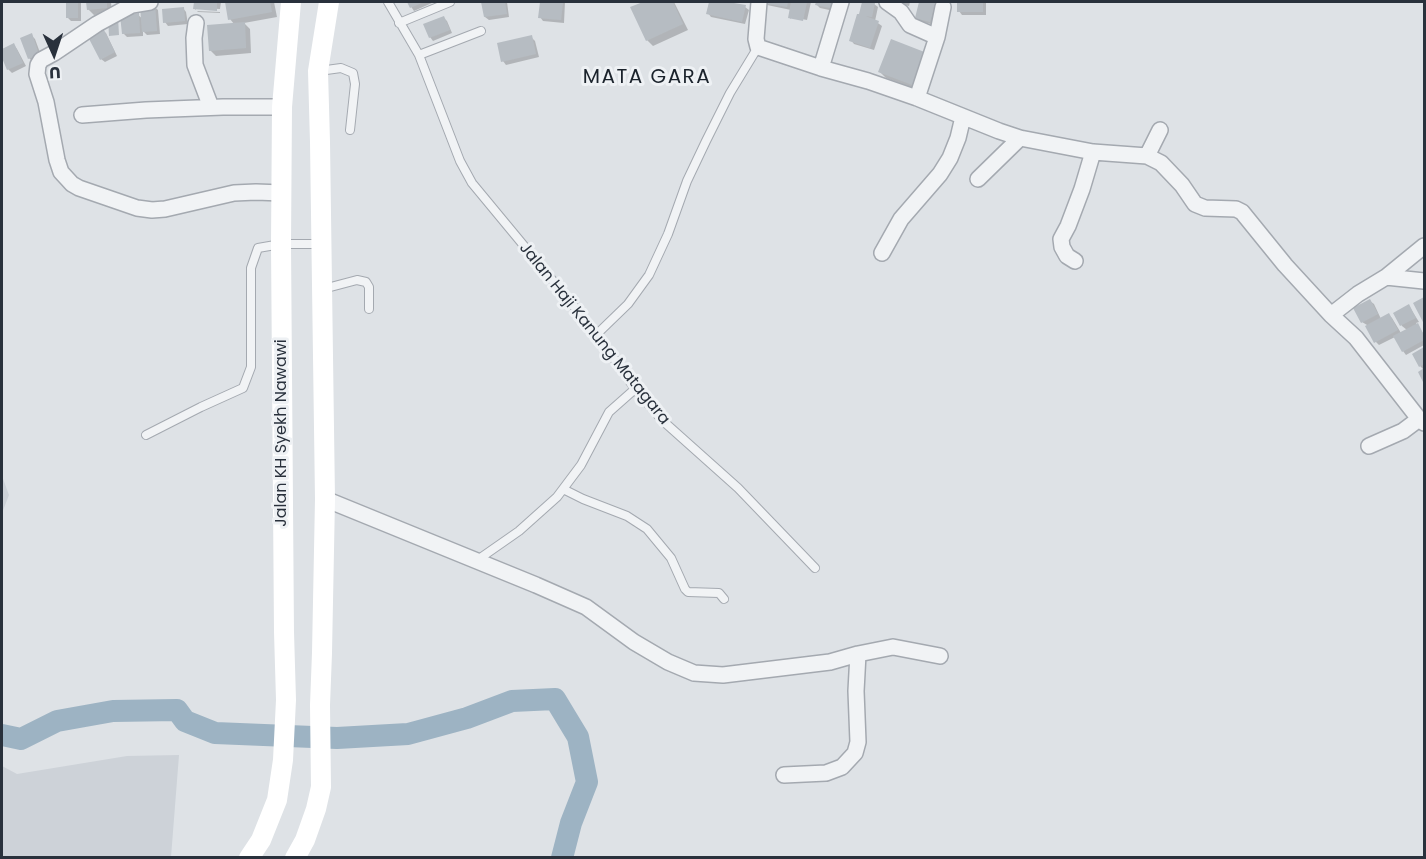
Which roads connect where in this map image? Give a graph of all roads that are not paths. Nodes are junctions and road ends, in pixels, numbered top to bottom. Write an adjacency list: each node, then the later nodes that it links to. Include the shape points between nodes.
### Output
1 (150, 2): 29 (street, via 132,5 97,24 38,65 61,172 80,188 152,210 234,193)
2 (291, 2): 20 (main road, Jalan KH Syekh Nawawi)
3 (329, 2): 17 (main road)
4 (388, 2): 11 (lane, Jalan Haji Kanung Matagara)
5 (450, 2): 11 (lane)
6 (759, 2): 14 (street)
7 (841, 2): 16 (street)
8 (887, 2): 13 (street, via 910,25)
9 (943, 8): 13 (street)
10 (196, 23): 19 (street, via 195,65)
11 (399, 23): 15 (lane, Jalan Haji Kanung Matagara)
12 (481, 31): 15 (lane)
13 (937, 37): 18 (street)
14 (758, 47): 16 (street); 40 (lane, via 702,149 650,275 628,304)
15 (419, 55): 40 (lane, Jalan Haji Kanung Matagara, via 472,183)
16 (821, 68): 18 (street)
17 (318, 71): 23 (lane, via 341,69 353,73); 31 (main road)
18 (917, 98): 22 (street)
19 (211, 107): 20 (street); 21 (street)
20 (282, 107): 29 (main road, Jalan KH Syekh Nawawi)
21 (82, 115)
22 (963, 117): 25 (street); 33 (street, via 950,158 901,219)
23 (350, 130)
24 (1160, 130): 27 (street)
25 (1020, 138): 26 (street); 28 (street)
26 (1093, 152): 27 (street); 34 (street, via 1061,239 1062,247)
27 (1147, 156): 39 (street, via 1161,163 1196,204 1242,212)
28 (978, 178)
29 (282, 193): 30 (main road, Jalan KH Syekh Nawawi)
30 (281, 244): 31 (lane); 43 (lane, via 258,248 252,268 251,368 243,388); 53 (main road, Jalan KH Syekh Nawawi, via 286,700 283,760 278,800)
31 (321, 244): 37 (main road)
32 (1425, 246): 35 (street)
33 (882, 253)
34 (1075, 261)
35 (1386, 277): 36 (street); 39 (street)
36 (1425, 281)
37 (322, 289): 38 (lane, via 357,280 366,282); 46 (main road)
38 (369, 309)
39 (1331, 315): 42 (street, via 1356,338)
40 (597, 334): 41 (lane, Jalan Haji Kanung Matagara)
41 (635, 389): 45 (lane, via 609,412 581,465); 48 (lane, Jalan Haji Kanung Matagara, via 663,422 738,488)
42 (1422, 421): 44 (street)
43 (146, 435)
44 (1369, 446)
45 (563, 489): 47 (lane, via 519,531); 49 (lane, via 627,516 647,529 671,558 685,589 719,594)
46 (325, 499): 47 (street); 54 (main road, via 321,787 305,840)
47 (476, 561): 50 (street, via 586,607 634,642 694,673 723,675 830,662)
48 (814, 568)
49 (724, 599)
50 (858, 654): 51 (street, via 893,647); 52 (street, via 855,753 843,767 826,773)
51 (940, 656)
52 (784, 775)
53 (249, 858)
54 (295, 858)

